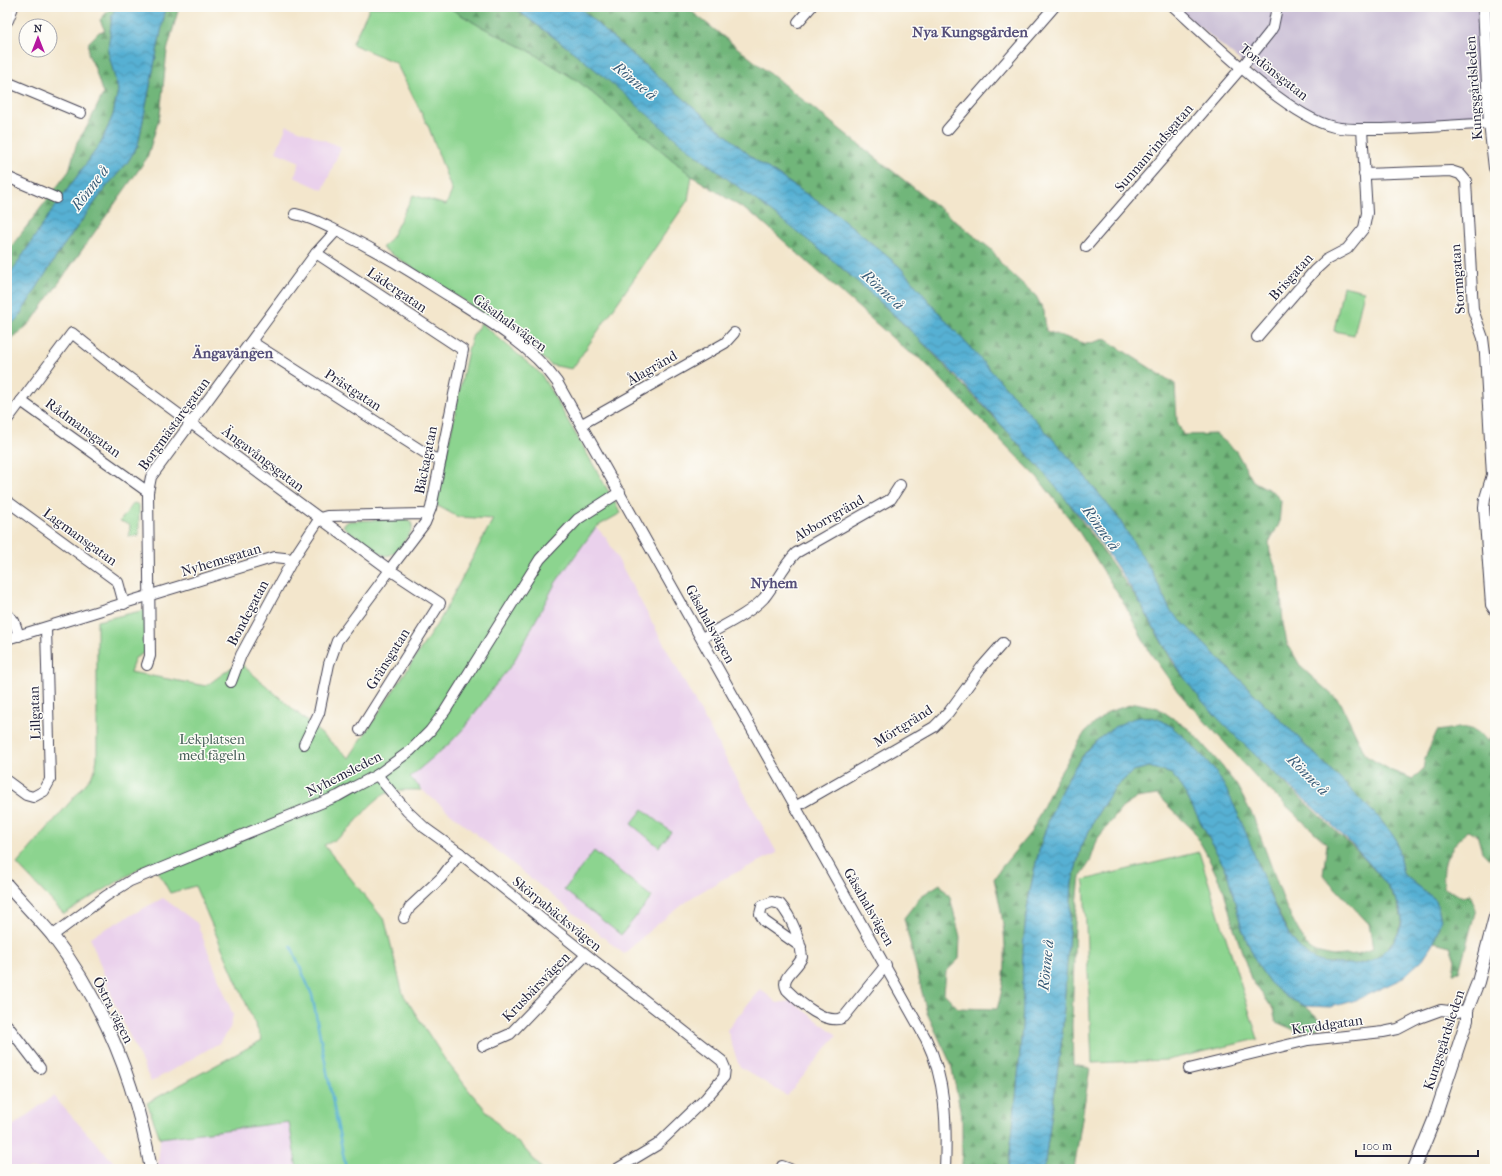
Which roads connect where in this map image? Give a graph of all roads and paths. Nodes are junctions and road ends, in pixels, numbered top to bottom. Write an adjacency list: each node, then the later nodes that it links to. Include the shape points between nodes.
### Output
1 (12, 7): 7 (main road)
2 (811, 7): 8 (street)
3 (1054, 7): 14 (street)
4 (1174, 7): 9 (street, Tordönsgatan)
5 (1277, 7): 9 (street, Sunnanvindsgatan, via 1273,27)
6 (1484, 7): 12 (main road, Kungsgårdsleden)
7 (7, 20)
8 (798, 22)
9 (1242, 67): 13 (street, Tordönsgatan, via 1290,105 1311,118 1333,127); 21 (street, Sunnanvindsgatan)
10 (7, 82): 11 (street)
11 (81, 113)
12 (1492, 123): 13 (street, Tordönsgatan); 15 (main road, Kungsgårdsleden)
13 (1362, 129): 16 (street, Brisgatan)
14 (947, 130)
15 (1495, 168)
16 (1364, 174): 24 (street, Brisgatan, via 1366,218 1362,232 1347,249 1326,260 1314,271); 40 (street, Stormgatan, via 1451,171 1460,174 1466,181 1473,310 1483,338 1485,354 1492,475 1484,502)
17 (7, 177): 18 (street)
18 (56, 198)
19 (295, 214): 20 (street, Gåsahalsvägen, via 309,217)
20 (336, 230): 22 (street, Borgmästaregatan); 30 (street, Gåsahalsvägen, via 386,257 495,326 532,354 551,373)
21 (1086, 246)
22 (316, 253): 25 (street, Borgmästaregatan); 26 (street, Lädergatan)
23 (734, 334): 30 (street, Ålagränd, via 725,343)
24 (1256, 337)
25 (252, 342): 29 (street, Borgmästaregatan); 31 (street, Prästgatan, via 433,458)
26 (463, 350): 31 (street, Bäckagatan)
27 (21, 401): 28 (street); 29 (street, Ängavångsgatan, via 72,333); 33 (street, Rådmansgatan)
28 (7, 420)
29 (192, 423): 33 (street, Borgmästaregatan, via 151,476); 37 (street, Ängavångsgatan)
30 (582, 424): 34 (street, Gåsahalsvägen)
31 (441, 459): 36 (street, Bäckagatan)
32 (900, 485): 48 (street, Abborrgränd, via 891,498 796,553 758,604)
33 (148, 492): 41 (street, Borgmästaregatan)
34 (620, 492): 48 (street, Gåsahalsvägen); 55 (street, Nyhemsleden, via 578,519 540,559 430,731 410,751)
35 (7, 501): 43 (street, Lagmansgatan, via 118,582)
36 (428, 516): 37 (street, via 423,514); 39 (street, Bäckagatan)
37 (320, 518): 38 (street); 39 (street, Ängavångsgatan)
38 (293, 559): 41 (street, Nyhemsgatan, via 275,557); 52 (street, Bondegatan, via 241,654)
39 (391, 567): 42 (street, Ängavångsgatan); 54 (street, Bäckagatan, via 337,641 329,664 319,713)
40 (1492, 577): 44 (street, Stormgatan, via 1491,605)
41 (150, 596): 43 (street, Nyhemsgatan); 51 (street, Borgmästaregatan, via 150,652)
42 (440, 603): 53 (street, Gränsgatan)
43 (124, 604): 46 (street, Nyhemsgatan)
44 (1495, 611)
45 (7, 614): 47 (street, via 14,622)
46 (46, 628): 47 (street, Nyhemsgatan); 56 (street, Lillgatan, via 51,773 48,785 40,794 28,796)
47 (19, 636): 49 (street, Nyhemsgatan)
48 (702, 638): 57 (street, Gåsahalsvägen)
49 (7, 639)
50 (1003, 643): 57 (street, Mörtgränd, via 981,668 948,714 934,726)
51 (147, 665)
52 (231, 682)
53 (360, 730)
54 (304, 744)
55 (377, 775): 58 (street, Skörpabäcksvägen, via 418,823); 62 (street, Nyhemsleden, via 338,796 130,881)
56 (7, 781)
57 (796, 806): 65 (street, Gåsahalsvägen)
58 (460, 853): 61 (street, via 441,878 410,907); 64 (street, Skörpabäcksvägen)
59 (7, 886): 62 (main road, Östra vägen)
60 (1495, 917): 68 (main road, Kungsgårdsleden, via 1478,982)
61 (404, 918)
62 (52, 936): 73 (main road, Östra vägen, via 99,1011 112,1039 134,1099)
63 (801, 947): 63 (street, via 782,905 774,902 762,906 760,914 764,921); 67 (street, via 802,959 785,981 786,988)
64 (586, 955): 70 (street, Krusbärsvägen, via 510,1034); 74 (street, Skörpabäcksvägen, via 717,1055 725,1068 722,1080 671,1133 648,1151)
65 (886, 966): 67 (street, via 839,1020 825,1018); 75 (street, Gåsahalsvägen, via 926,1039 938,1069 945,1118)
66 (778, 993): 67 (street)
67 (793, 996)
68 (1467, 1010): 72 (street, Kryddgatan, via 1441,1010 1383,1032 1308,1040); 76 (main road, Kungsgårdsleden, via 1467,1020 1434,1120)
69 (7, 1025): 71 (street)
70 (484, 1046)
71 (40, 1068)
72 (1188, 1069)
73 (151, 1169)
74 (617, 1169)
75 (945, 1169)
76 (1414, 1169)

